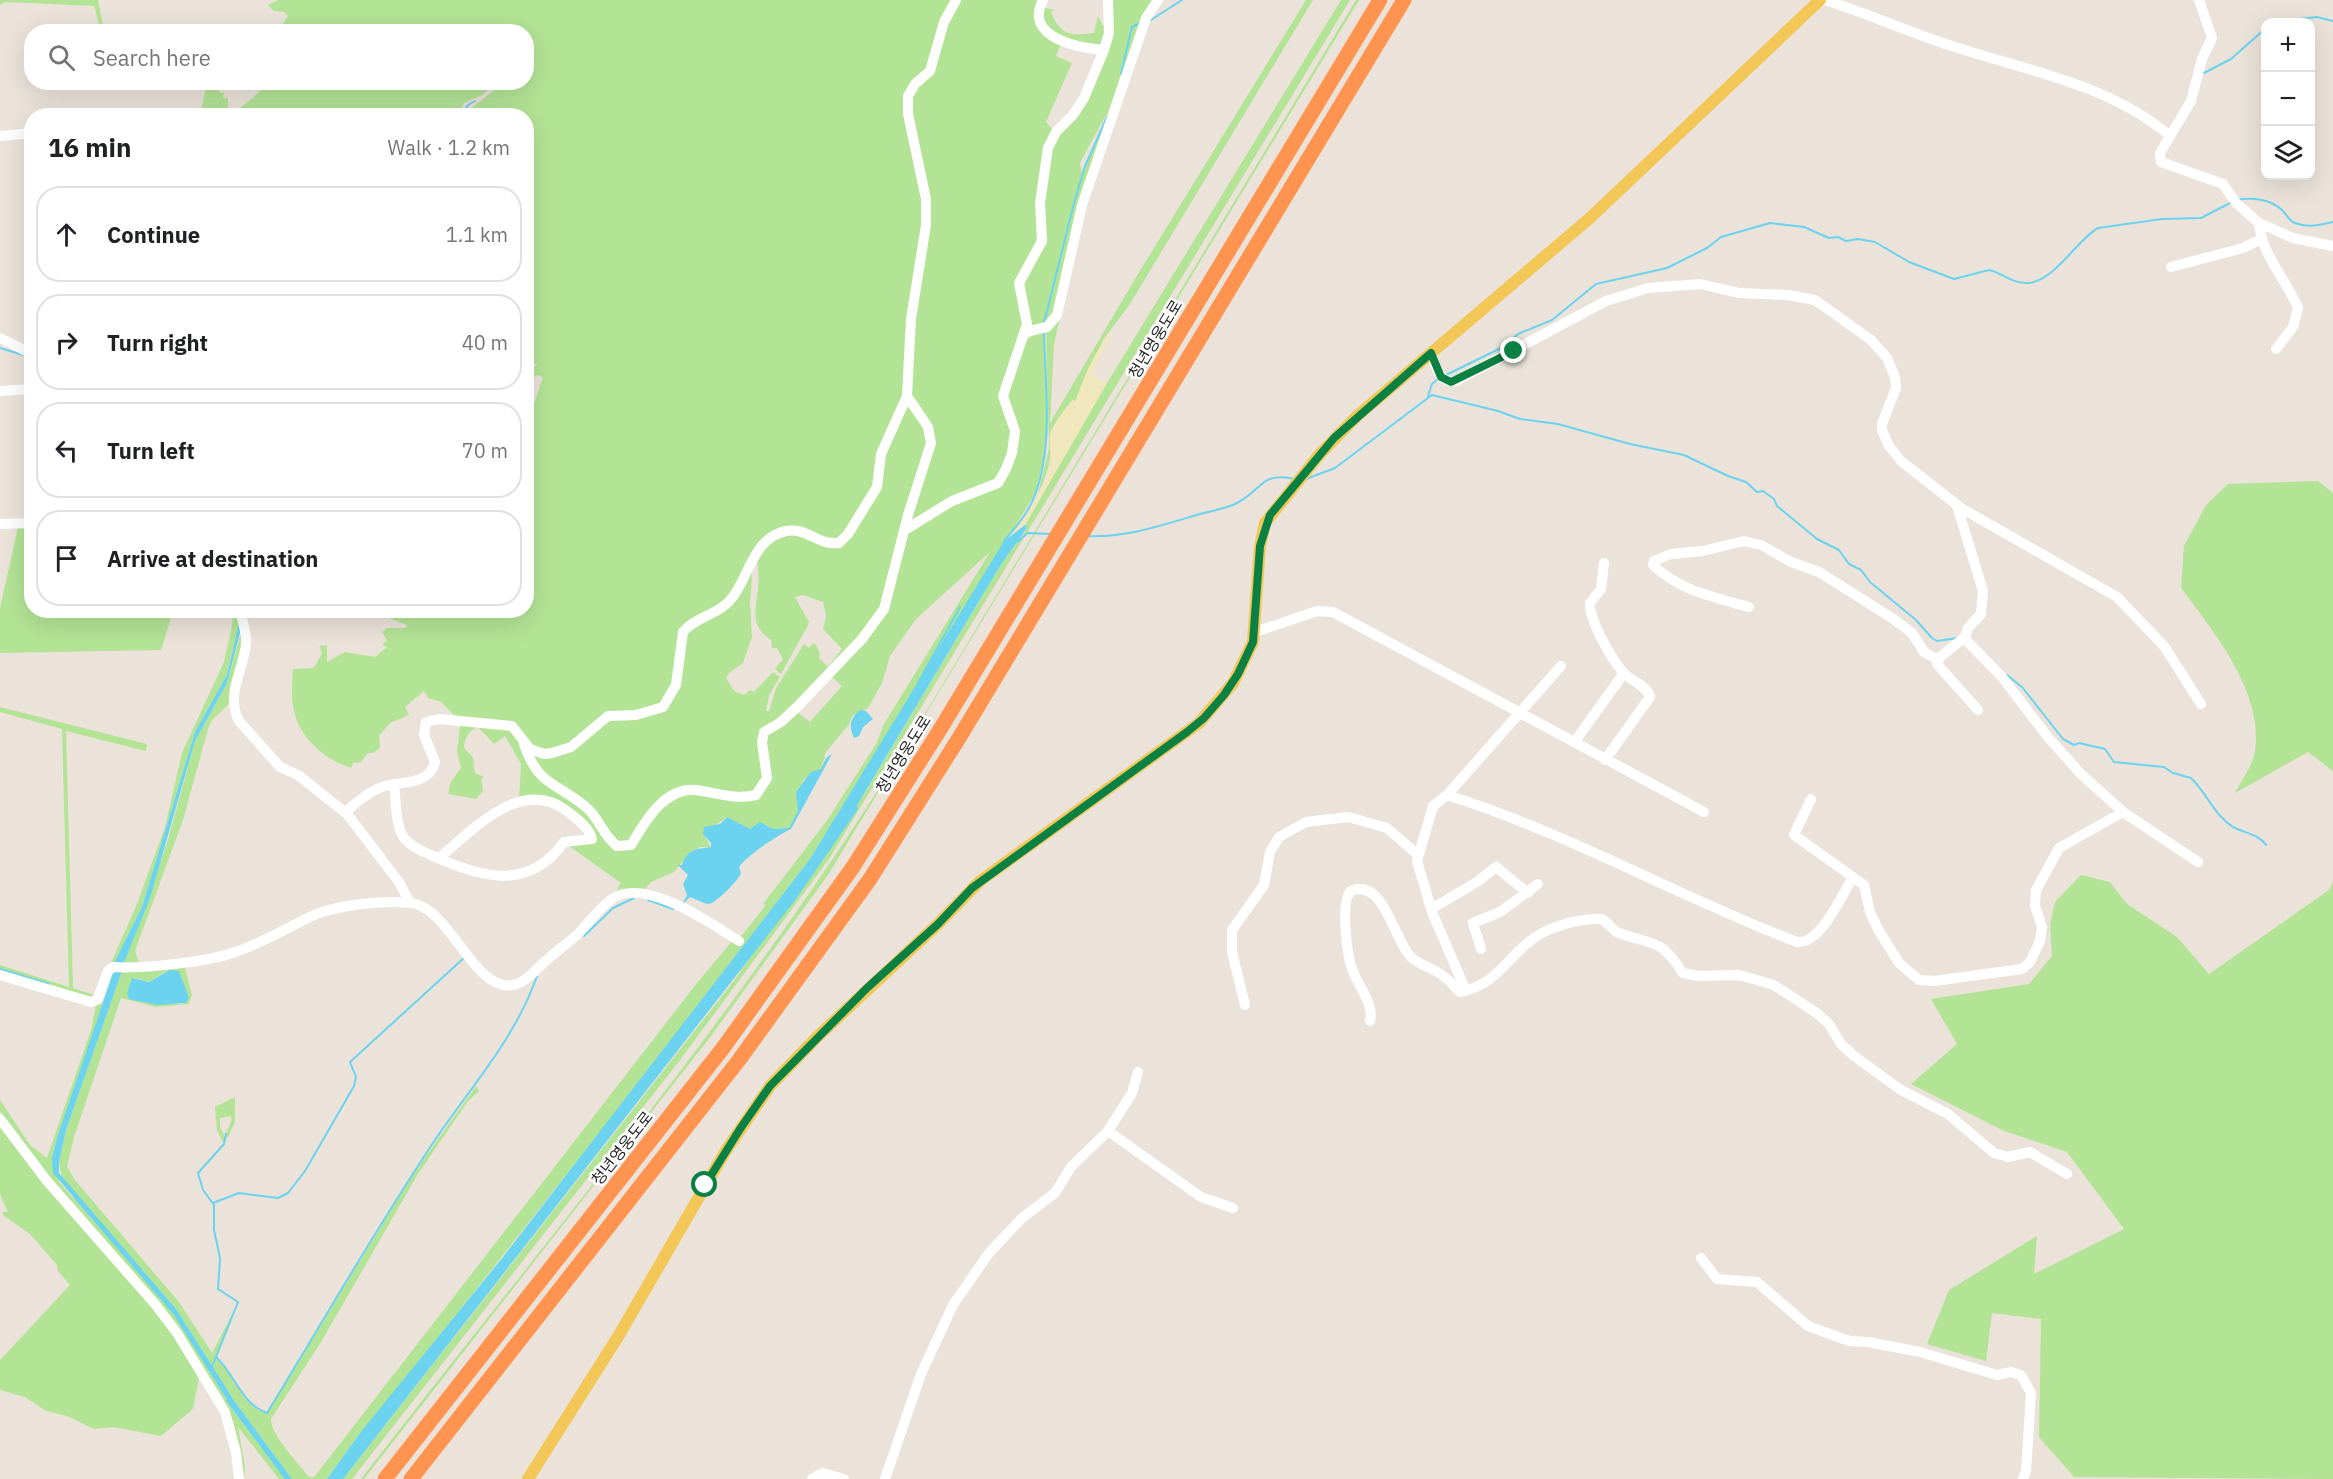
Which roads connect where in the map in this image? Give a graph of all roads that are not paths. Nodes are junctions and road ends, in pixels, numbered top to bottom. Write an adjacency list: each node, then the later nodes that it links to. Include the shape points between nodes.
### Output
1 (956, 0): 25 (street, via 944,22 930,71 908,96 908,114 926,199 926,225 911,319)
2 (1043, 0): 10 (street, via 1039,19 1056,38 1071,46)
3 (1108, 0): 10 (street, via 1109,33)
4 (1158, 0): 18 (street, via 1146,18 1082,205 1057,315 1047,327)
5 (1380, 0): 71 (highway, 청년영웅도로, via 912,775 814,924 716,1057)
6 (1404, 0): 72 (highway, via 941,767 838,927 739,1060)
7 (1820, 0): 22 (main road, via 1590,218)
8 (1825, 0): 12 (street, via 1934,40 2093,90)
9 (2199, 0): 12 (street, via 2212,38 2191,101)
10 (1104, 50): 18 (street, via 1084,98 1048,148 1040,203 1042,241 1020,283)
11 (24, 134): 13 (street)
12 (2170, 135): 14 (street, via 2160,153 2161,162 2220,183)
13 (0, 136)
14 (2259, 223): 15 (street); 16 (street, via 2293,238)
15 (2259, 240): 17 (street); 20 (street, via 2298,308 2293,327)
16 (2333, 246)
17 (2171, 267)
18 (1025, 332): 29 (street, via 1003,396 1015,431 1012,453 998,483 952,501)
19 (0, 338): 21 (street)
20 (2276, 349)
21 (24, 350)
22 (1431, 353): 26 (street, via 1441,377 1456,381 1606,302 1637,290 1670,284 1708,285 1739,293 1815,300 1884,352 1896,388 1882,424 1884,438 1901,461); 33 (main road, via 1344,428 1270,515 1262,534)
23 (24, 389): 24 (street)
24 (0, 391)
25 (907, 396): 29 (street, via 928,427 932,444); 42 (street, via 881,454 877,488 848,534 839,543 828,544 806,532 792,531 777,535 754,553 742,585 729,601 683,632 676,685 663,707 643,714 608,716 562,752 536,752)
26 (1957, 506): 34 (street, via 1983,591 1981,614); 38 (street, via 2116,597 2164,646)
27 (24, 523): 28 (street)
28 (0, 524)
29 (905, 530): 42 (street, via 879,618 797,707 764,732 767,778 756,795 735,798 684,790 652,813 631,845 617,846 603,834 588,810 544,780 528,757)
30 (1604, 563): 37 (street, via 1601,589 1590,607)
31 (1749, 607): 35 (street, via 1682,585 1659,571 1654,561 1731,543 1761,545 1819,572 1892,618 1912,633 1924,652)
32 (241, 618): 49 (street, via 246,643 234,689 239,721 280,767 297,775)
33 (1255, 632): 40 (street, via 1328,610); 73 (main road, via 1238,674 1204,718 980,881 770,1086 725,1152 619,1335)
34 (1965, 637): 35 (street); 48 (street, via 2064,756)
35 (1938, 660): 39 (street, via 1940,669)
36 (1561, 666): 40 (street)
37 (1624, 674): 41 (street); 43 (street, via 1647,690 1650,698)
38 (2201, 704)
39 (1978, 710)
40 (1521, 714): 43 (street); 45 (street)
41 (1578, 737)
42 (524, 743): 44 (street, via 512,726 431,720 423,730 435,762 431,772 420,780)
43 (1605, 760): 47 (street)
44 (394, 784): 49 (street, via 369,794); 51 (street, via 404,838)
45 (1447, 795): 50 (street, via 1433,806); 53 (street, via 1566,840 1715,910 1797,942 1819,932)
46 (1811, 799): 53 (street, via 1794,835)
47 (1704, 812)
48 (2123, 812): 52 (street); 53 (street, via 2059,848 2036,890 2035,906 2042,927 2040,941 2022,969 1919,980 1899,963 1873,921 1864,885)
49 (347, 814): 56 (street, via 399,882)
50 (1418, 855): 57 (street); 62 (street, via 1387,828 1348,817 1306,822 1279,837 1270,852 1264,885 1232,930 1232,952)
51 (439, 858): 51 (street, via 486,874 513,876 548,862 564,842 592,839 584,826 562,807 528,799 500,809)
52 (2198, 862)
53 (1853, 877)
54 (1538, 884): 55 (street)
55 (1528, 892): 57 (street, via 1496,867); 59 (street, via 1500,912 1473,923)
56 (410, 903): 58 (street, via 434,916 491,980 508,985 523,981 612,898 629,893 693,911); 60 (street, via 325,912 269,939 217,957 118,967 108,971 98,1000 91,1002)
57 (1431, 909): 61 (street)
58 (739, 941)
59 (1481, 949)
60 (0, 975)
61 (1466, 991): 63 (street, via 1460,992 1445,977 1413,958 1380,901 1370,891 1356,889 1345,901 1348,955 1371,1011); 67 (street, via 1492,979 1540,934 1579,921 1601,919 1616,932 1658,943 1683,973 1739,975 1774,985 1818,1014 1854,1056 1959,1122 1994,1153 2008,1157 2030,1152)
62 (1245, 1005)
63 (1370, 1021)
64 (1138, 1072): 66 (street, via 1132,1093)
65 (0, 1119): 70 (street, via 47,1181 172,1326 225,1412)
66 (1107, 1131): 68 (street, via 1201,1197); 76 (street, via 1071,1167 1054,1193 1022,1218 989,1253 953,1305 921,1374)
67 (2067, 1174)
68 (1233, 1208)
69 (1701, 1258): 77 (street, via 1717,1279 1756,1282 1808,1326 1849,1341 1920,1352 1997,1375 2021,1375 2031,1393)
70 (239, 1479)
71 (385, 1479)
72 (411, 1479)
73 (528, 1479)
74 (813, 1479): 75 (street, via 823,1473)
75 (844, 1479)
76 (885, 1479)
77 (2023, 1479)

